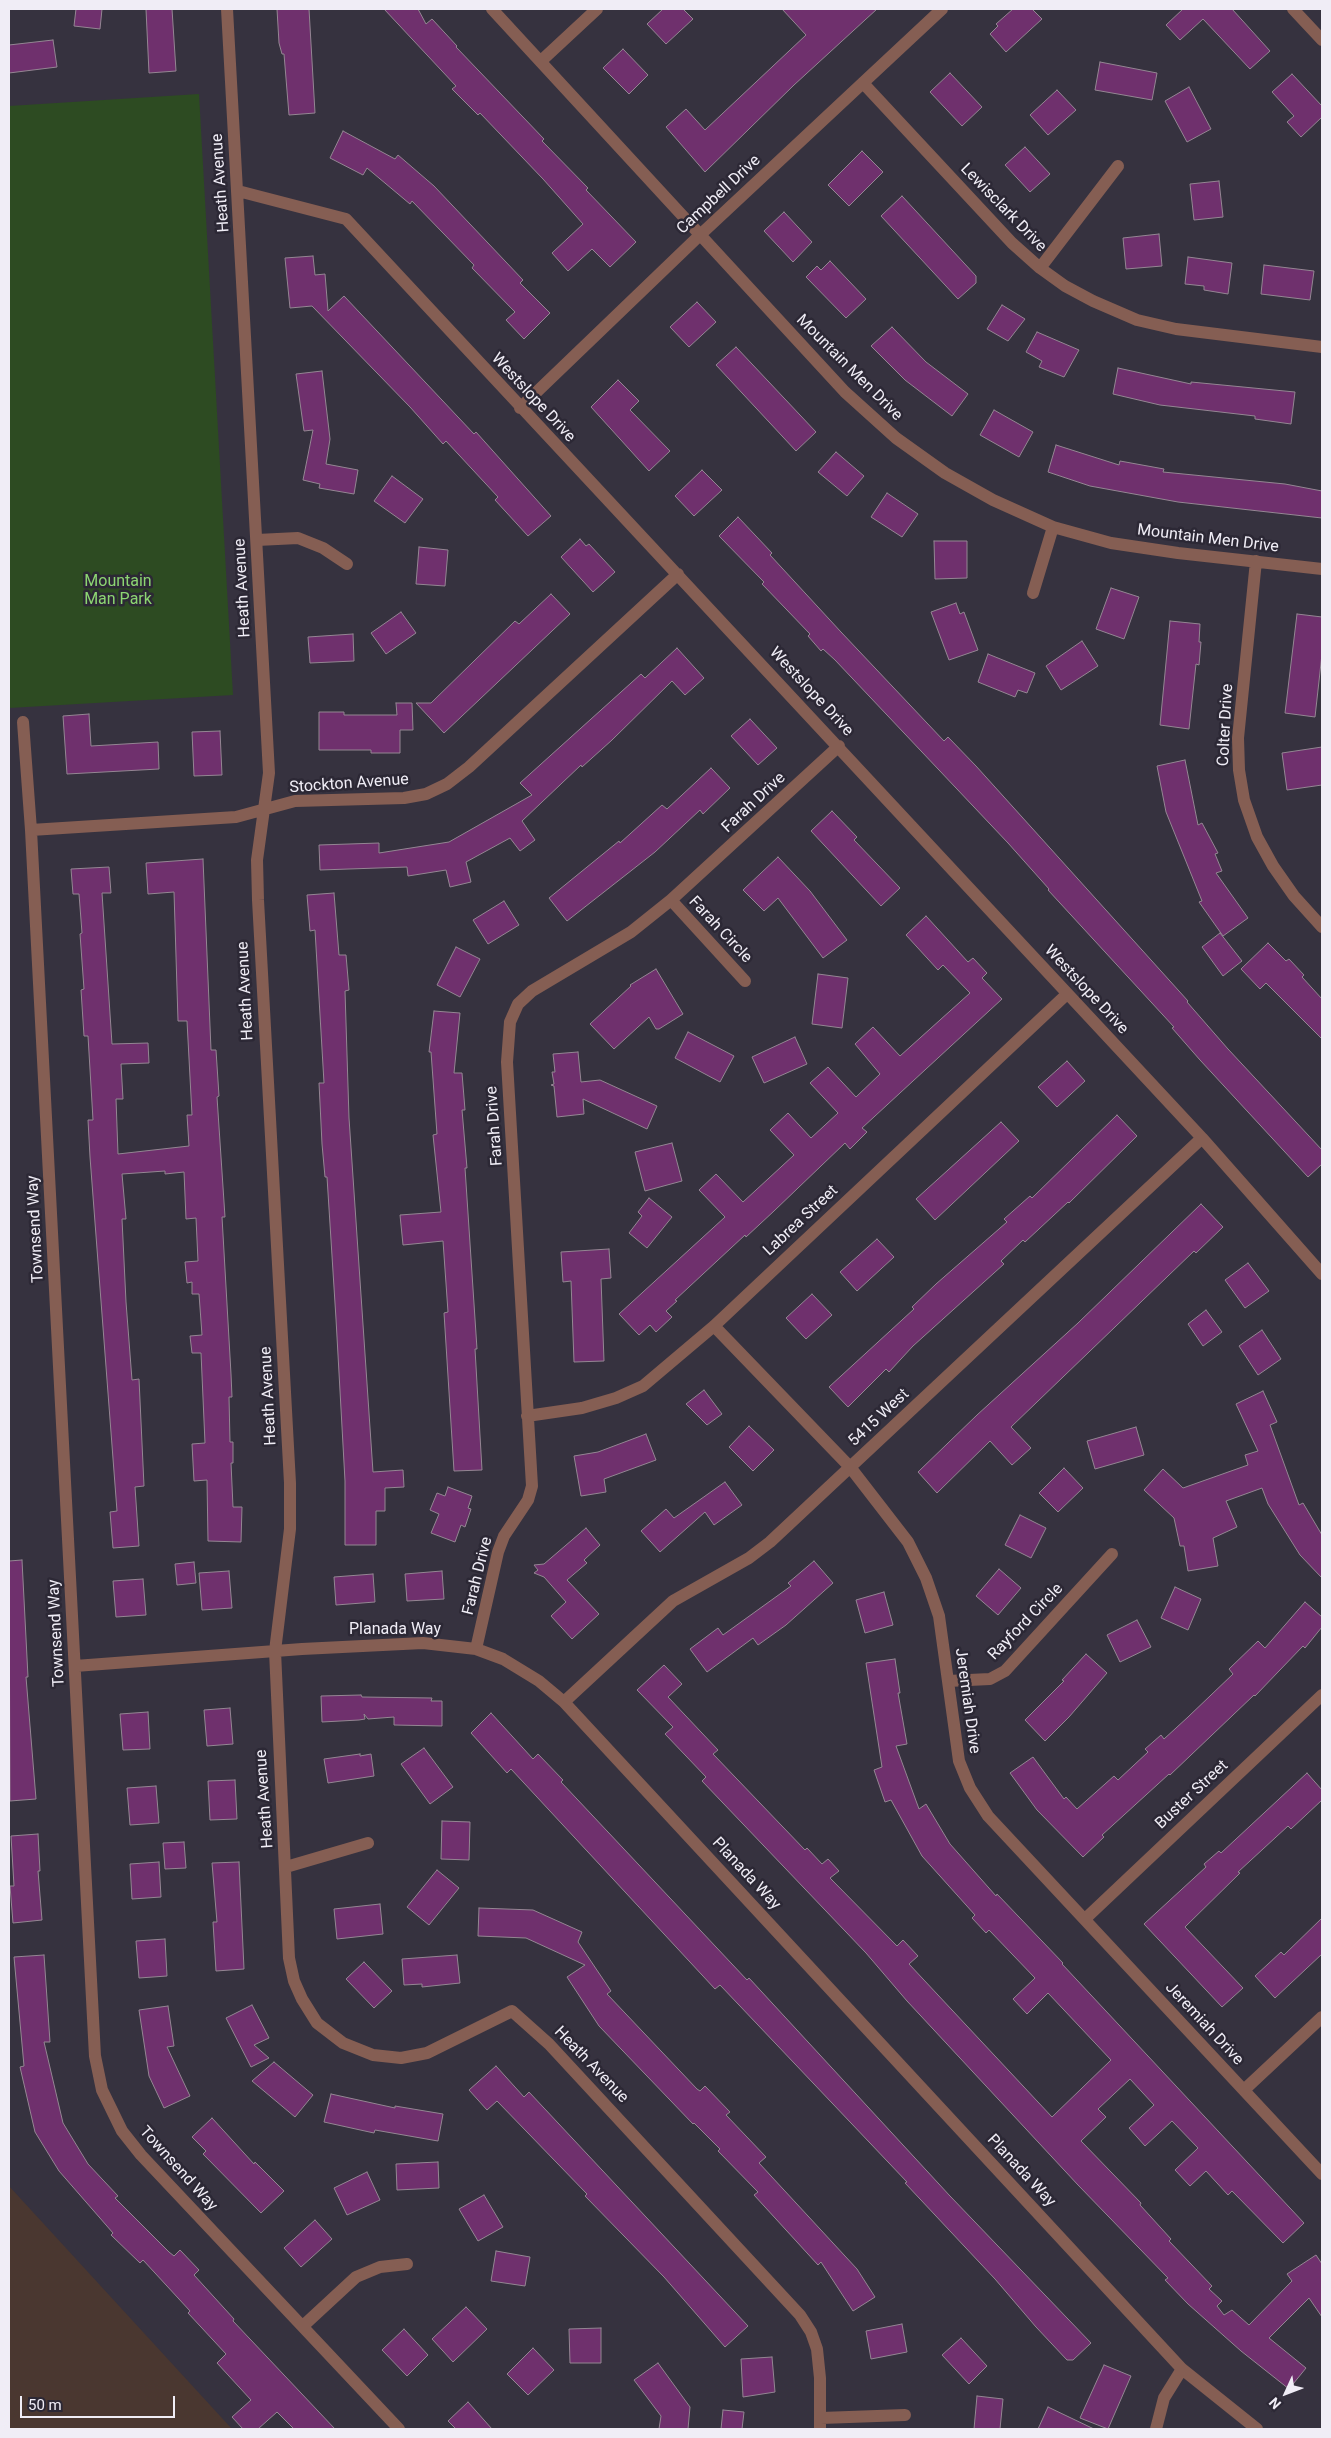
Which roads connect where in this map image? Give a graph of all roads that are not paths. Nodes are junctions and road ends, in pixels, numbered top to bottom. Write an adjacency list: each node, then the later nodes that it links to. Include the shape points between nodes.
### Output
1 (227, 9): 10 (street, Heath Avenue)
2 (492, 9): 7 (street, Mountain Men Drive)
3 (597, 9): 7 (street)
4 (942, 9): 8 (street, Campbell Drive)
5 (1293, 9): 6 (street)
6 (1322, 40)
7 (541, 61): 11 (street, Mountain Men Drive)
8 (863, 83): 11 (street, Campbell Drive); 12 (street, Lewisclark Drive, via 1012,243)
9 (1118, 166): 12 (street)
10 (238, 191): 14 (street, Westslope Drive, via 346,220); 16 (street, Heath Avenue)
11 (700, 235): 14 (street, Campbell Drive); 15 (street, Mountain Men Drive, via 845,392 896,438 945,473)
12 (1040, 268): 13 (street, Lewisclark Drive, via 1093,301 1137,320 1176,329)
13 (1322, 347)
14 (520, 408): 20 (street, Westslope Drive)
15 (1053, 527): 17 (street, Mountain Men Drive, via 1111,543); 21 (street)
16 (257, 540): 18 (street, via 298,538); 24 (street, Heath Avenue, via 270,773)
17 (1256, 561): 19 (street, Mountain Men Drive); 27 (street, Colter Drive, via 1238,738 1242,793 1257,837 1273,866)
18 (347, 564)
19 (1322, 569)
20 (678, 574): 23 (street, Westslope Drive); 24 (street, Stockton Avenue, via 447,784 426,794 404,798 295,802)
21 (1033, 593)
22 (23, 722): 25 (street, Townsend Way)
23 (839, 746): 26 (street, Farah Drive); 29 (street, Westslope Drive)
24 (265, 810): 25 (street, Stockton Avenue, via 236,817); 37 (street, Heath Avenue, via 257,860 258,900 290,1483 290,1529)
25 (31, 830): 38 (street, Townsend Way)
26 (671, 900): 28 (street, Farah Circle); 33 (street, Farah Drive, via 631,932 532,991 518,1004 510,1022 507,1062)
27 (1322, 927)
28 (745, 981)
29 (1067, 994): 30 (street, Westslope Drive); 32 (street, Labrea Street)
30 (1202, 1138): 31 (street, Westslope Drive); 34 (street, 5415 West)
31 (1322, 1274)
32 (714, 1326): 33 (street, Labrea Street, via 643,1386 582,1408); 34 (street, Jeremiah Drive)
33 (527, 1416): 36 (street, Farah Drive, via 532,1486 528,1500 504,1536 498,1552)
34 (850, 1467): 39 (street, Jeremiah Drive, via 908,1542 926,1578 939,1616); 41 (street, 5415 West, via 749,1558 673,1600)
35 (1112, 1554): 39 (street, Rayford Circle, via 1005,1671 990,1679)
36 (476, 1649): 37 (street, Planada Way, via 422,1643); 41 (street, Planada Way, via 504,1659 539,1681)
37 (274, 1651): 38 (street, Planada Way); 43 (street, Heath Avenue)
38 (75, 1666): 49 (street, Townsend Way, via 95,2056 102,2090 122,2131 141,2155)
39 (948, 1681): 44 (street, Jeremiah Drive, via 959,1762 970,1788 988,1816)
40 (1322, 1694): 44 (street, Buster Street)
41 (564, 1702): 50 (street, Planada Way)
42 (368, 1843): 43 (street)
43 (286, 1867): 52 (street, Heath Avenue, via 289,1958 294,1981 317,2023 343,2043 373,2056 401,2058 427,2053 512,2011 549,2044 800,2315 817,2350)
44 (1085, 1919): 46 (street, Jeremiah Drive)
45 (1322, 2017): 46 (street)
46 (1244, 2090): 47 (street, Jeremiah Drive)
47 (1322, 2174)
48 (407, 2264): 49 (street, via 380,2267 356,2277)
49 (302, 2326): 53 (street, Townsend Way)
50 (1182, 2369): 54 (street, via 1164,2398); 55 (street, Planada Way)
51 (905, 2415): 52 (street)
52 (821, 2423)
53 (399, 2429)
54 (1156, 2429)
55 (1257, 2429)

